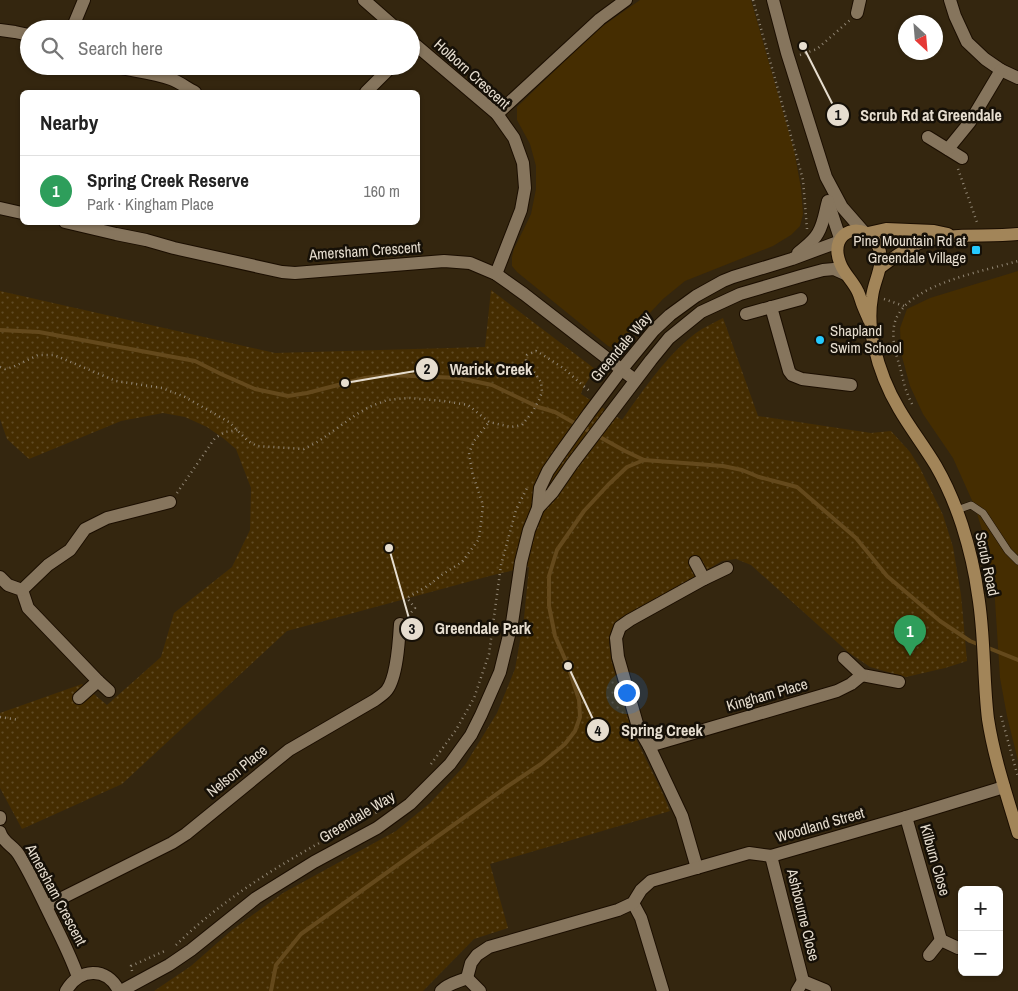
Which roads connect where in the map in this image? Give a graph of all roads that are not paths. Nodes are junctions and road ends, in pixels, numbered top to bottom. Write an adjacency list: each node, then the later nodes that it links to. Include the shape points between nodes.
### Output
1 (84, 0): 6 (street)
2 (364, 0): 7 (street)
3 (626, 0): 17 (street, via 600,19)
4 (773, 0): 21 (street)
5 (950, 0): 11 (street, via 967,42)
6 (76, 20)
7 (387, 20)
8 (0, 30): 9 (street)
9 (20, 33)
10 (420, 51): 17 (street, Holborn Crescent)
11 (1001, 70): 14 (street); 19 (street, via 970,122)
12 (156, 75): 15 (street)
13 (383, 75): 16 (street)
14 (1018, 78)
15 (191, 90)
16 (368, 90)
17 (497, 114): 32 (street, Holborn Crescent, via 514,138 523,163 525,188 521,210)
18 (928, 137): 19 (street)
19 (948, 149): 20 (street)
20 (962, 158)
21 (826, 177): 22 (street); 26 (street, via 842,207)
22 (828, 201): 29 (street); 30 (street, via 818,233)
23 (0, 208): 24 (street)
24 (20, 213)
25 (78, 225): 32 (street, Amersham Crescent, via 282,272 444,261 470,263)
26 (866, 232): 28 (main road, via 886,229); 29 (main road, via 853,231); 31 (main road, via 877,244)
27 (1018, 234): 28 (main road)
28 (955, 235): 31 (main road, via 907,248)
29 (839, 240): 30 (street, Greendale Way); 33 (main road, via 836,252)
30 (792, 258): 38 (street, Greendale Way, via 733,277 682,305 661,323)
31 (880, 270): 33 (main road, via 865,285); 37 (main road, Scrub Road, via 872,294)
32 (496, 274): 38 (street, Amersham Crescent)
33 (848, 278): 37 (main road, Scrub Road, via 859,292); 39 (street, Greendale Way, via 834,269 823,270 740,294 700,312 669,338)
34 (801, 299): 35 (street)
35 (771, 307): 36 (street); 40 (street, via 792,375)
36 (746, 314)
37 (870, 320): 43 (main road, Scrub Road, via 884,380 935,465)
38 (622, 369): 39 (street, Amersham Crescent); 42 (street, Greendale Way, via 548,471 540,488)
39 (635, 380): 42 (street, Greendale Way)
40 (851, 385)
41 (170, 502): 49 (street, via 107,518 85,529 70,550 48,565)
42 (538, 508): 74 (street, Greendale Way, via 525,545 500,672 471,735 450,764 410,804 377,828 256,898 191,950)
43 (957, 510): 45 (lane, via 971,505 983,513); 58 (main road, Scrub Road, via 977,587 990,727)
44 (695, 562): 48 (street)
45 (1018, 562)
46 (726, 568): 48 (street)
47 (0, 577): 49 (street, via 8,586)
48 (704, 579): 57 (street, via 630,620 620,627 616,638 634,714)
49 (22, 590): 53 (street, via 28,608)
50 (400, 624): 65 (street, Nelson Place, via 393,680 387,691 289,750 172,844)
51 (844, 658): 52 (street)
52 (862, 675): 54 (street); 57 (street, Kingham Place, via 837,691)
53 (98, 681): 55 (street); 56 (street)
54 (899, 682)
55 (109, 692)
56 (79, 698)
57 (649, 746): 63 (street, via 682,816)
58 (1004, 787): 59 (street, Woodland Street); 60 (main road, Scrub Road)
59 (906, 817): 62 (street, Woodland Street); 66 (street, Kilburn Close)
60 (1018, 833)
61 (0, 835): 65 (street, Amersham Crescent, via 18,853)
62 (771, 856): 63 (street, Woodland Street, via 749,853); 71 (street, Ashbourne Close)
63 (697, 868): 64 (street, Woodland Street, via 651,881)
64 (633, 903): 70 (street, Woodland Street, via 489,948 477,955); 77 (street, via 641,918)
65 (46, 906): 69 (street, Amersham Crescent)
66 (941, 940): 67 (street); 68 (street)
67 (958, 948)
68 (929, 955)
69 (78, 977): 73 (street); 74 (street, via 86,973 103,974)
70 (466, 978): 75 (street); 76 (street)
71 (800, 986): 72 (street, Ashbourne Close)
72 (825, 990)
73 (66, 991)
74 (120, 991)
75 (441, 991)
76 (480, 991)
77 (663, 991)

